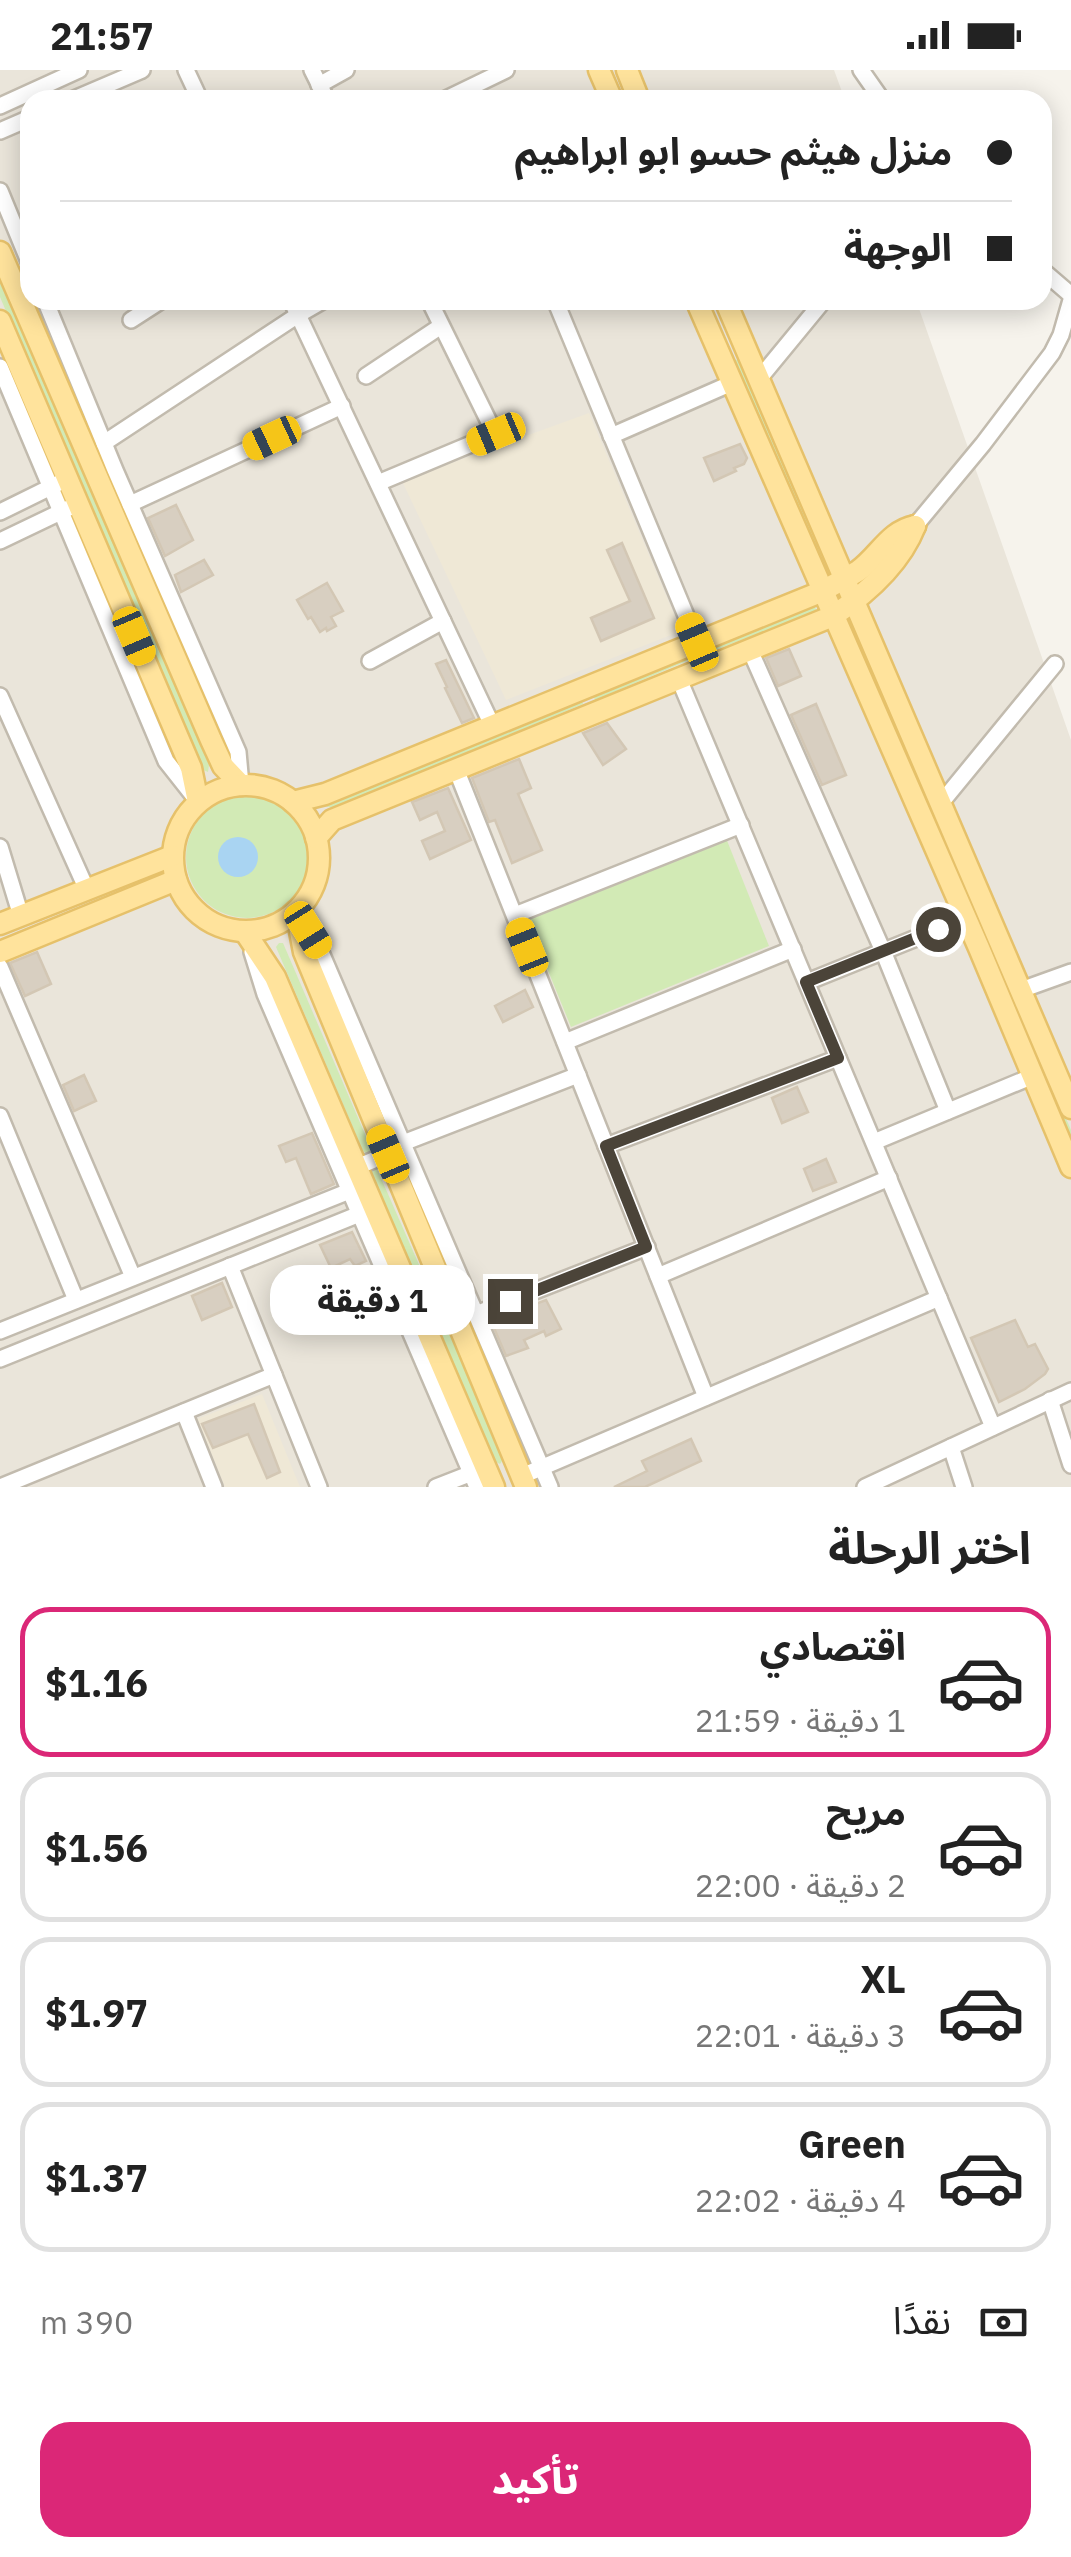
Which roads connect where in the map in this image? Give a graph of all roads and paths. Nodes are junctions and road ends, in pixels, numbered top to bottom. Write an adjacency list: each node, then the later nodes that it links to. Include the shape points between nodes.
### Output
1 (79, 70): 6 (street)
2 (142, 70): 7 (street)
3 (346, 70): 5 (street)
4 (506, 70): 8 (street)
5 (320, 85)
6 (35, 90)
7 (95, 90)
8 (465, 90)
9 (0, 191): 10 (street)
10 (20, 240)
11 (0, 252): 13 (main road)
12 (1052, 280): 14 (street)
13 (20, 298)
14 (1071, 298): 44 (street, via 1052,353)
15 (25, 310): 61 (main road, via 211,740)
16 (49, 310): 38 (street)
17 (146, 310): 25 (street)
18 (290, 310): 38 (street)
19 (295, 310): 34 (street)
20 (434, 310): 27 (street)
21 (559, 310): 37 (street)
22 (700, 310): 29 (main road)
23 (729, 310): 28 (main road)
24 (816, 310): 32 (street)
25 (131, 320)
26 (0, 321): 39 (main road)
27 (442, 326): 31 (street); 40 (street, via 496,434)
28 (744, 343): 29 (main road); 32 (main road)
29 (720, 354): 33 (main road)
30 (0, 367): 35 (street)
31 (366, 376)
32 (759, 380): 46 (main road)
33 (732, 383): 37 (street); 47 (main road)
34 (342, 406): 40 (street); 41 (street)
35 (18, 410): 36 (street); 39 (street)
36 (0, 416)
37 (611, 436): 51 (street)
38 (104, 442): 41 (street)
39 (59, 483): 42 (main road); 43 (street)
40 (378, 483): 50 (street)
41 (130, 504): 61 (street, via 238,752)
42 (69, 508): 45 (street); 62 (main road, via 191,768)
43 (0, 512)
44 (915, 526): 46 (main road, via 890,538); 48 (main road, via 896,558)
45 (0, 541)
46 (845, 578): 47 (main road); 48 (main road)
47 (822, 591): 49 (main road); 51 (main road)
48 (855, 601): 49 (main road); 64 (main road)
49 (834, 616): 52 (main road); 74 (main road)
50 (443, 621): 53 (street); 59 (street)
51 (697, 642): 56 (main road)
52 (750, 650): 55 (main road); 79 (street)
53 (370, 660)
54 (1054, 664): 64 (street)
55 (679, 678): 58 (main road); 65 (street)
56 (585, 687): 58 (main road); 59 (main road)
57 (0, 696): 70 (street)
58 (594, 713): 60 (main road)
59 (492, 725): 63 (main road)
60 (456, 769): 66 (main road, via 332,820); 72 (street)
61 (241, 784): 62 (main road); 63 (main road)
62 (198, 802): 68 (main road, via 184,817)
63 (293, 802): 66 (main road)
64 (940, 803): 83 (main road)
65 (741, 825): 72 (street); 77 (street)
66 (316, 838): 71 (main road, via 316,878)
67 (0, 847): 73 (street)
68 (172, 856): 69 (main road); 70 (main road)
69 (176, 880): 76 (main road, via 195,911); 78 (main road)
70 (87, 890): 73 (main road)
71 (296, 911): 76 (main road, via 280,923); 93 (main road, via 304,952)
72 (514, 915): 84 (street)
73 (21, 916): 75 (main road)
74 (966, 918): 79 (street); 87 (main road)
75 (0, 924)
76 (245, 932): 96 (main road, via 276,977)
77 (793, 949): 82 (street); 84 (street)
78 (0, 952)
79 (883, 952): 82 (street); 89 (street)
80 (0, 967): 101 (street)
81 (1071, 972): 83 (street)
82 (806, 982): 85 (street)
83 (1020, 990): 88 (main road)
84 (565, 1042): 86 (street)
85 (838, 1058): 91 (street); 92 (street)
86 (578, 1075): 92 (street); 93 (street)
87 (1033, 1076): 89 (street); 94 (main road)
88 (1071, 1108)
89 (948, 1112): 91 (street)
90 (0, 1116): 103 (street)
91 (874, 1142): 95 (street)
92 (606, 1146): 98 (street)
93 (395, 1149): 96 (street); 104 (street); 116 (main road)
94 (1071, 1167)
95 (889, 1178): 100 (street); 102 (street)
96 (357, 1181): 97 (main road); 101 (street)
97 (367, 1211): 99 (street); 117 (main road)
98 (646, 1247): 100 (street); 104 (street)
99 (230, 1266): 106 (street); 107 (street)
100 (658, 1276): 109 (street)
101 (133, 1278): 103 (street)
102 (939, 1298): 109 (street); 112 (street)
103 (76, 1300): 105 (street)
104 (476, 1314): 115 (street)
105 (0, 1331)
106 (0, 1359)
107 (274, 1376): 111 (street); 120 (street)
108 (1071, 1390): 110 (street)
109 (706, 1397): 115 (street)
110 (1050, 1400): 112 (street); 114 (street)
111 (184, 1412): 118 (street); 119 (street)
112 (993, 1427): 113 (street)
113 (951, 1446): 123 (street); 124 (street)
114 (1071, 1465)
115 (542, 1468): 116 (street); 122 (street)
116 (522, 1476): 117 (street)
117 (484, 1478): 121 (street)
118 (0, 1487)
119 (214, 1487)
120 (319, 1487)
121 (436, 1487)
122 (550, 1487)
123 (865, 1487)
124 (964, 1487)

